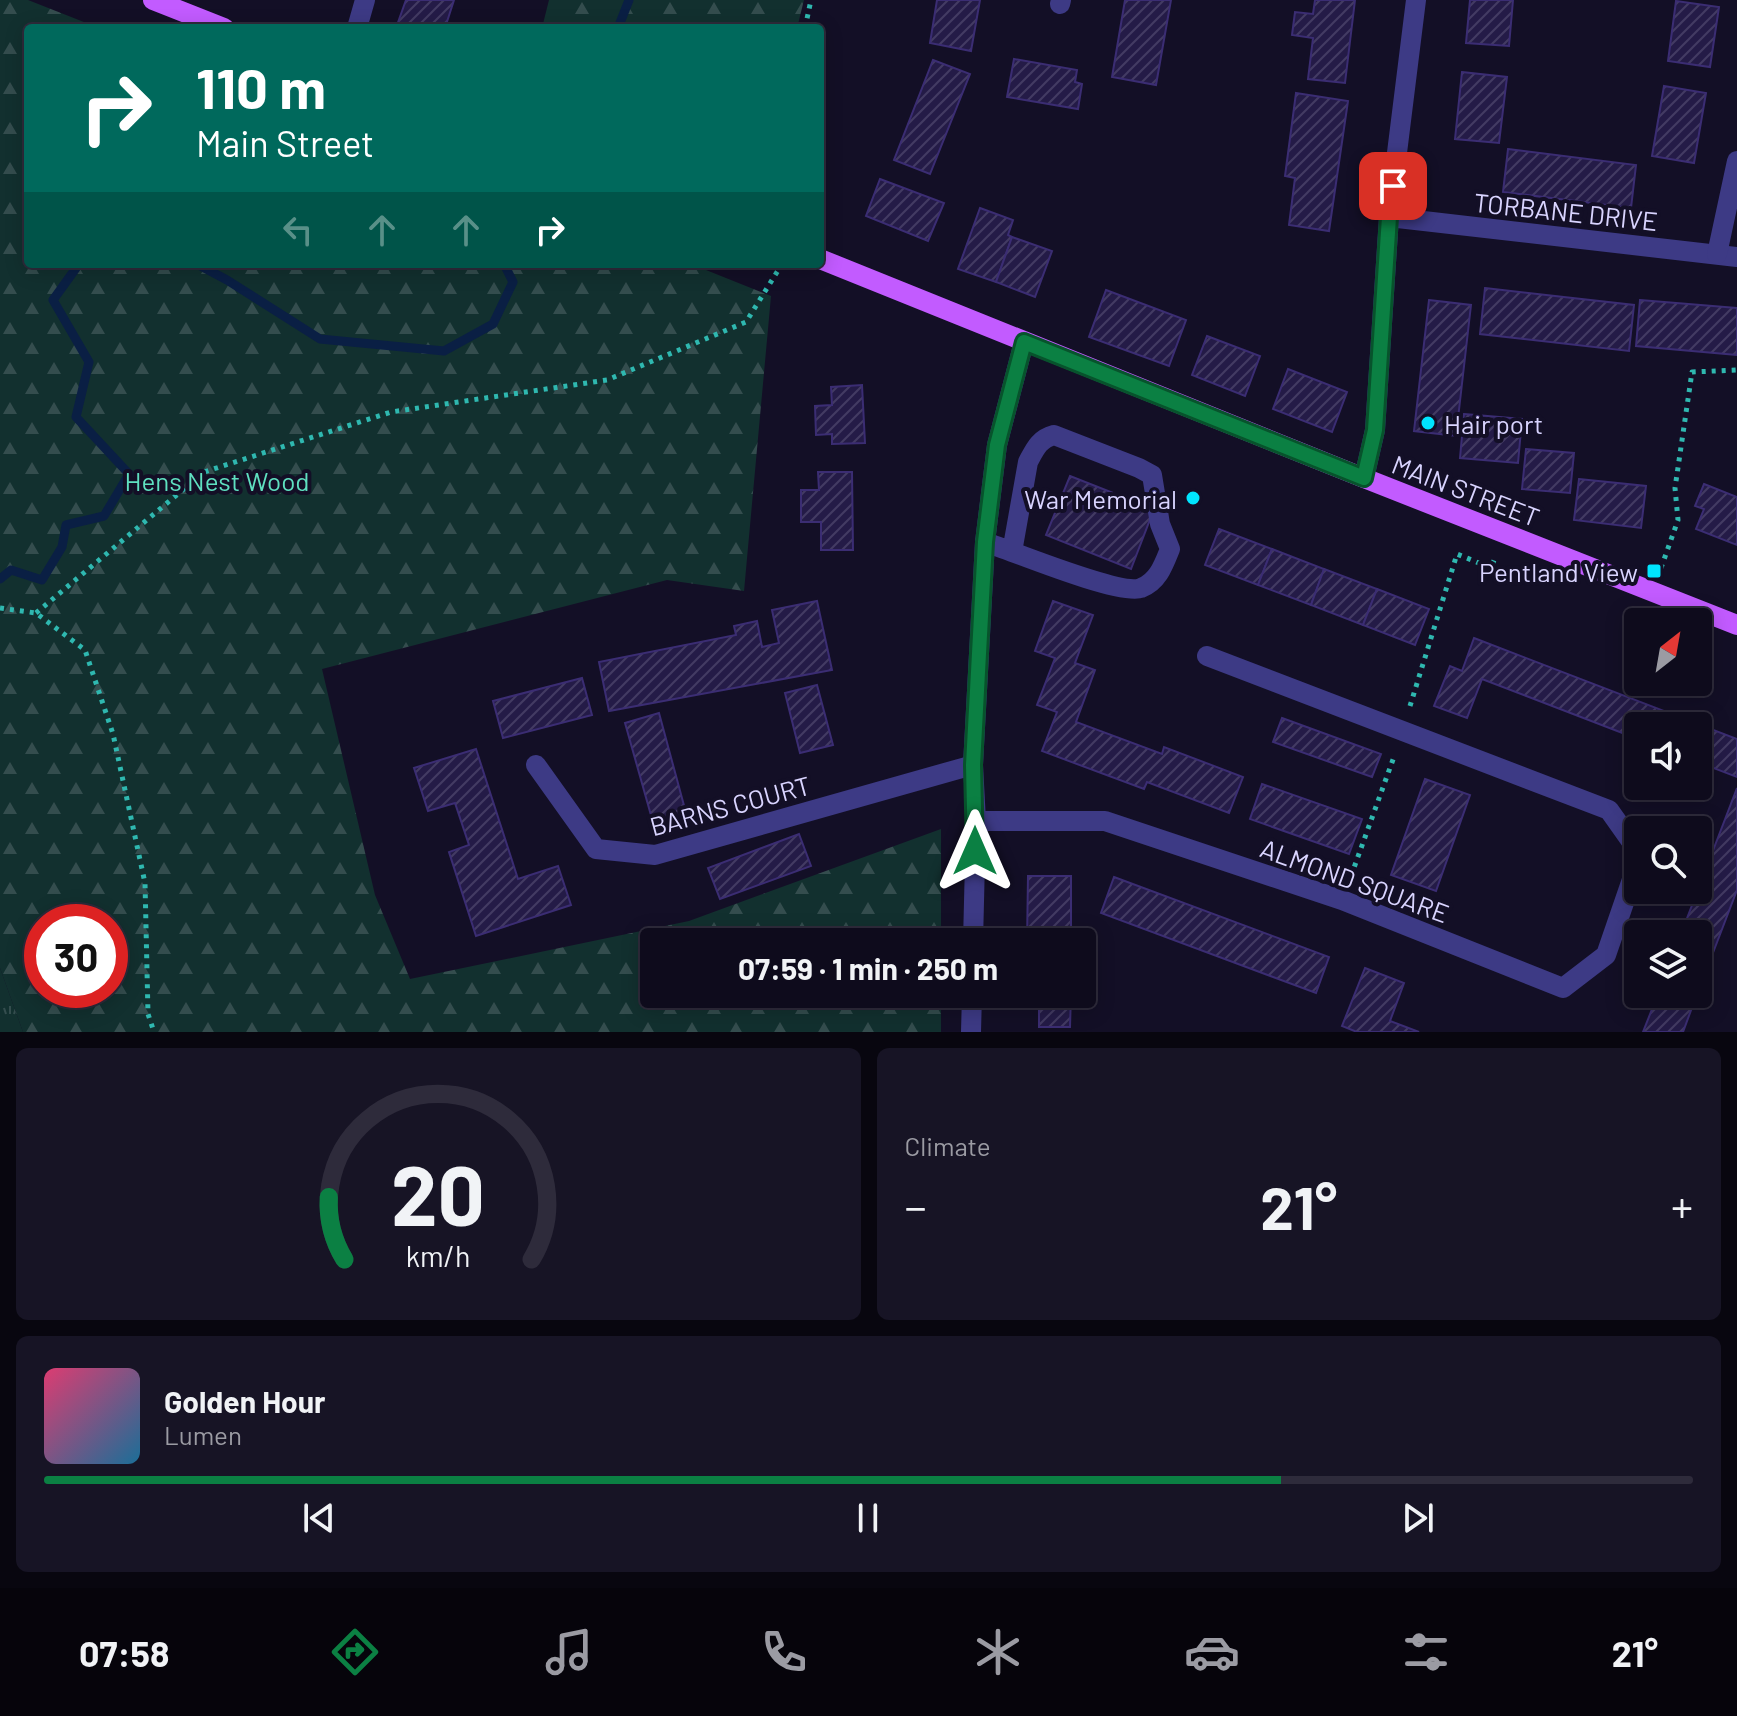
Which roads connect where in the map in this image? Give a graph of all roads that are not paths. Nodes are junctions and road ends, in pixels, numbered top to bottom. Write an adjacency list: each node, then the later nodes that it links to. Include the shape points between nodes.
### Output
1 (153, 0): 4 (main road)
2 (365, 0): 5 (street)
3 (1416, 0): 7 (street)
4 (214, 24)
5 (358, 24)
6 (1737, 161): 8 (street)
7 (1389, 217): 8 (street, TORBANE DRIVE); 11 (street, via 1375,430)
8 (1727, 256)
9 (824, 261): 10 (main road, MAIN STREET)
10 (1024, 342): 11 (main road, MAIN STREET); 12 (street, via 997,445)
11 (1364, 478): 14 (main road, MAIN STREET)
12 (985, 542): 13 (street); 17 (street)
13 (1012, 552): 13 (street, via 1114,588 1141,588 1159,574 1170,549 1152,475 1054,435 1044,437 1028,462)
14 (1737, 625)
15 (1207, 656): 19 (street, via 1609,810)
16 (536, 765): 17 (street, BARNS COURT, via 596,849 655,855)
17 (973, 765): 18 (street)
18 (976, 821): 20 (street, ALMOND SQUARE, via 1105,821 1342,900 1563,988 1606,955); 21 (street)
19 (1624, 831)
20 (1624, 903)
21 (973, 928)
22 (972, 1008): 23 (street)
23 (971, 1032)

